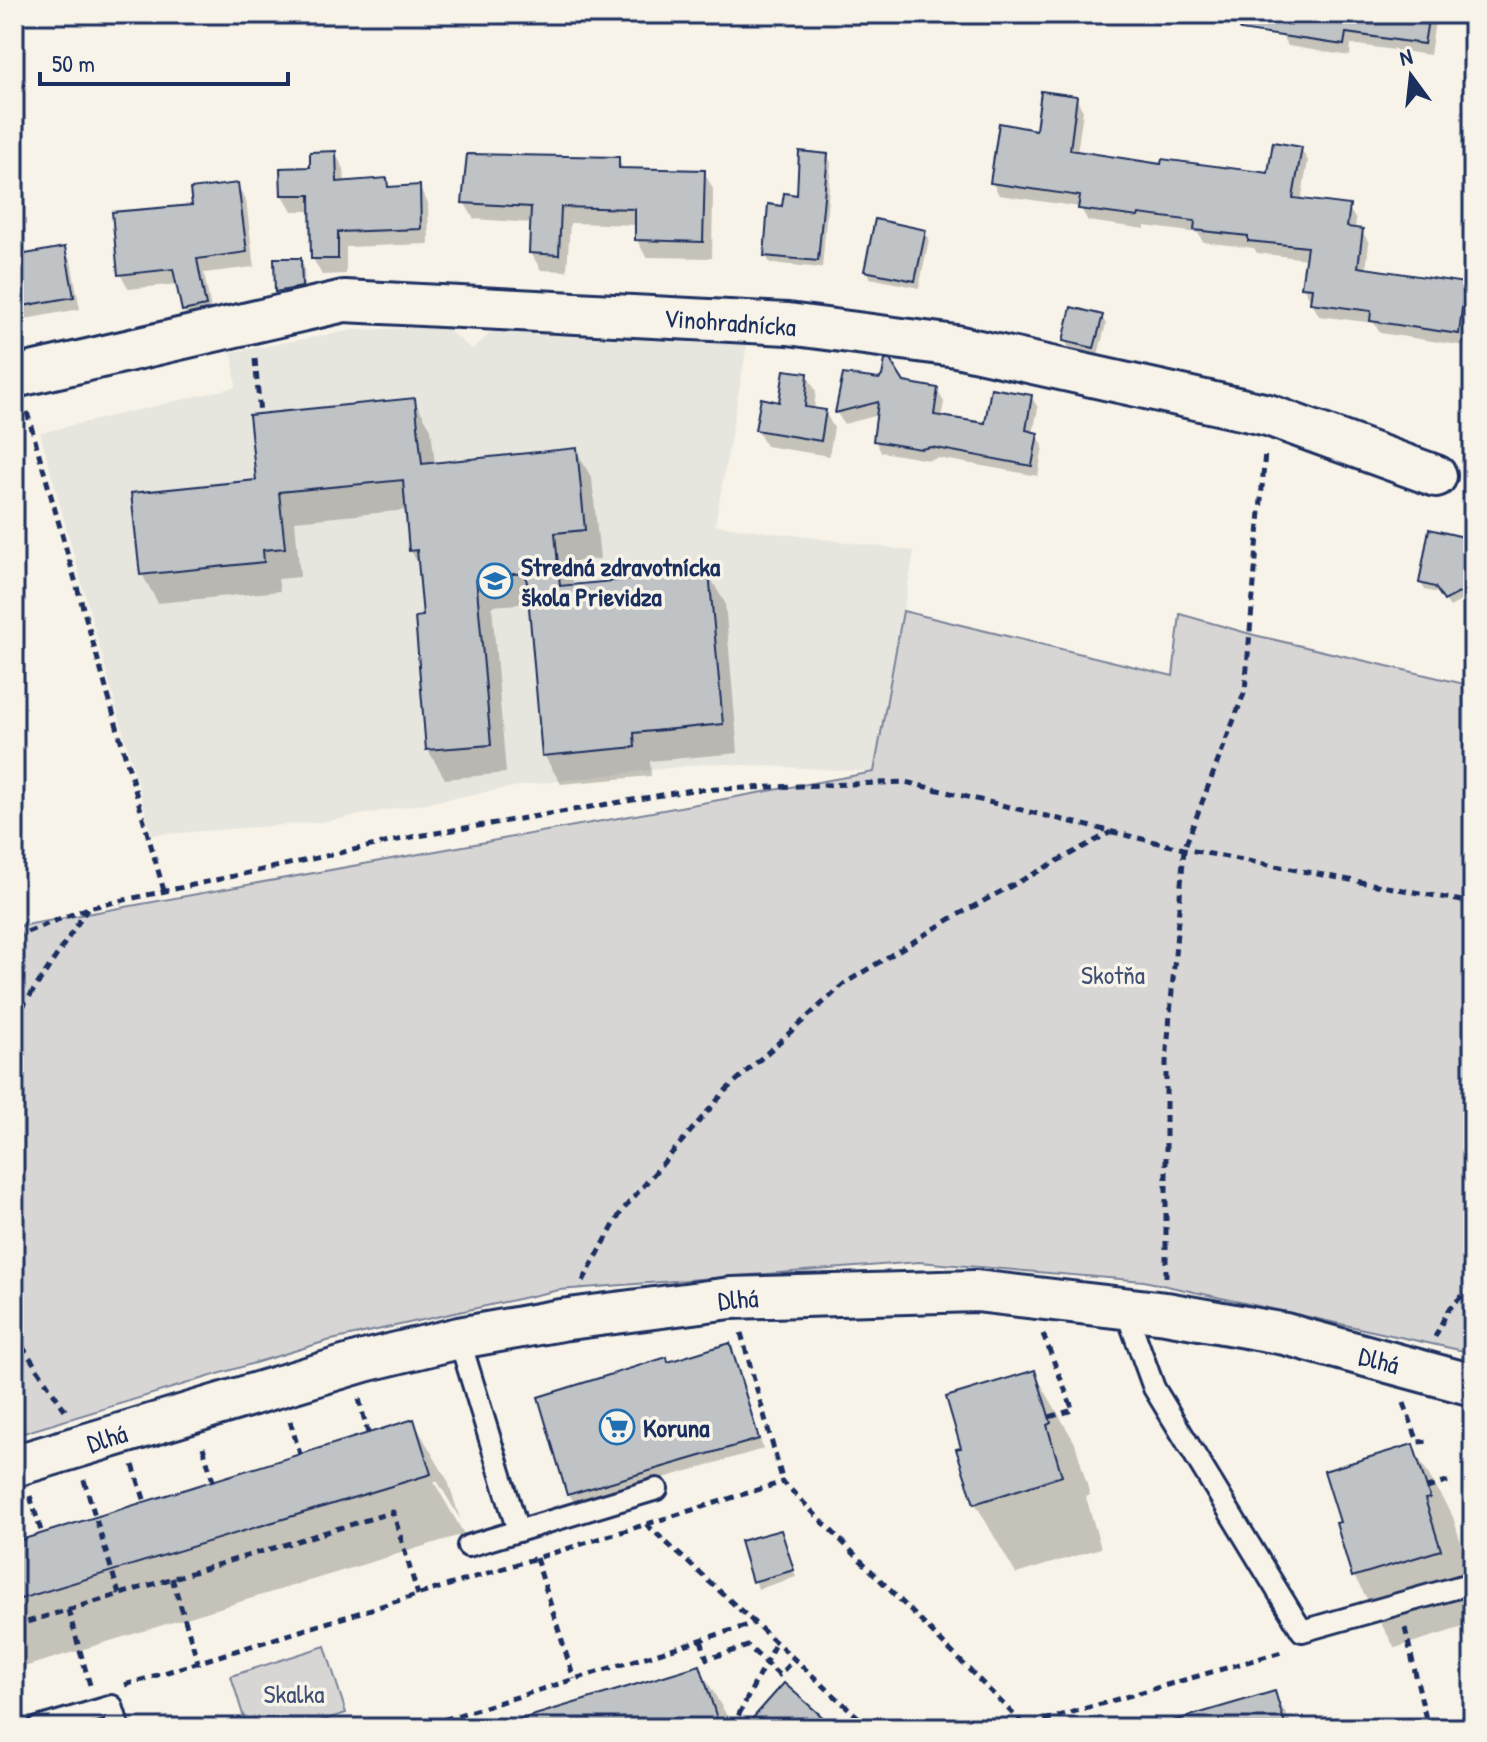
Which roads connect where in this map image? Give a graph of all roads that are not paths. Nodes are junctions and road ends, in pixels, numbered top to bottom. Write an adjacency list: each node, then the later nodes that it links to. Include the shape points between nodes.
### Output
1 (15, 376): 2 (street, Vinohradnícka, via 344,301 788,324 956,346 1268,415)
2 (1436, 476)
3 (1125, 1308): 4 (street, Dlhá, via 976,1291 731,1298); 5 (street, Dlhá, via 1285,1334); 10 (lane, via 1154,1388 1302,1631)
4 (459, 1338): 6 (street, Dlhá, via 364,1361); 8 (lane)
5 (1473, 1385)
6 (22, 1481)
7 (657, 1489): 8 (lane)
8 (522, 1529): 9 (lane)
9 (468, 1546)
10 (1473, 1583)
11 (38, 1728): 12 (lane, via 105,1708)
12 (119, 1728)

